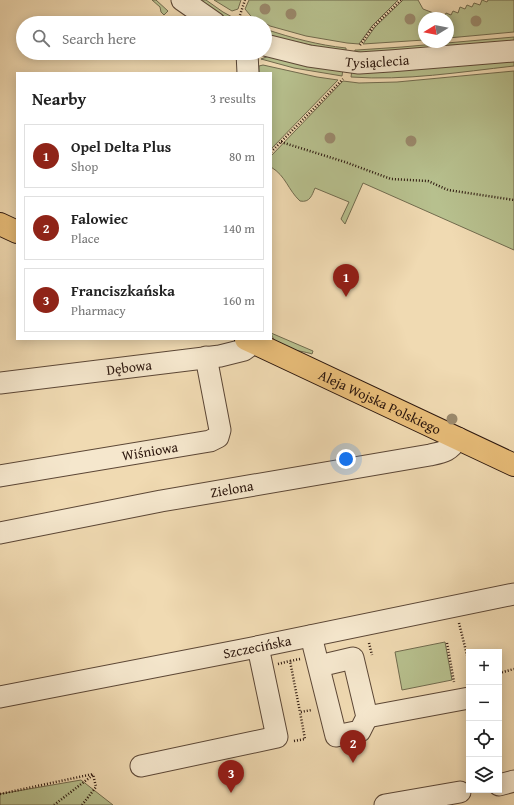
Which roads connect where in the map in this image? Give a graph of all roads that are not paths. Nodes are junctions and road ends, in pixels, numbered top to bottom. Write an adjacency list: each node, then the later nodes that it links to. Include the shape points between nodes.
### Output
1 (182, 0): 2 (street)
2 (205, 16)
3 (272, 47): 4 (street, Tysiąclecia, via 309,56 359,63)
4 (514, 51)
5 (247, 60): 6 (street)
6 (248, 72)
7 (254, 340): 8 (street, Dębowa, via 244,350); 10 (main road, Aleja Wojska Polskiego)
8 (206, 357): 9 (street, Dębowa); 12 (street, Wiśniowa, via 220,430 218,437 210,441)
9 (0, 383)
10 (458, 438): 11 (main road, Aleja Wojska Polskiego); 13 (street, Zielona, via 448,450 430,455 161,500)
11 (514, 465)
12 (0, 476)
13 (0, 533)
14 (514, 594): 15 (street, Szczecińska)
15 (311, 636): 16 (street, Szczecińska); 17 (street)
16 (255, 648): 18 (street, Szczecińska); 21 (street, via 277,737)
17 (319, 666): 20 (street, via 352,658); 20 (street, via 336,736 360,731)
18 (0, 698)
19 (466, 699): 20 (street)
20 (367, 717)
21 (141, 766)
22 (514, 781): 23 (street)
23 (502, 784)
24 (460, 792): 25 (street)
25 (415, 803): 26 (street)
26 (385, 805)

